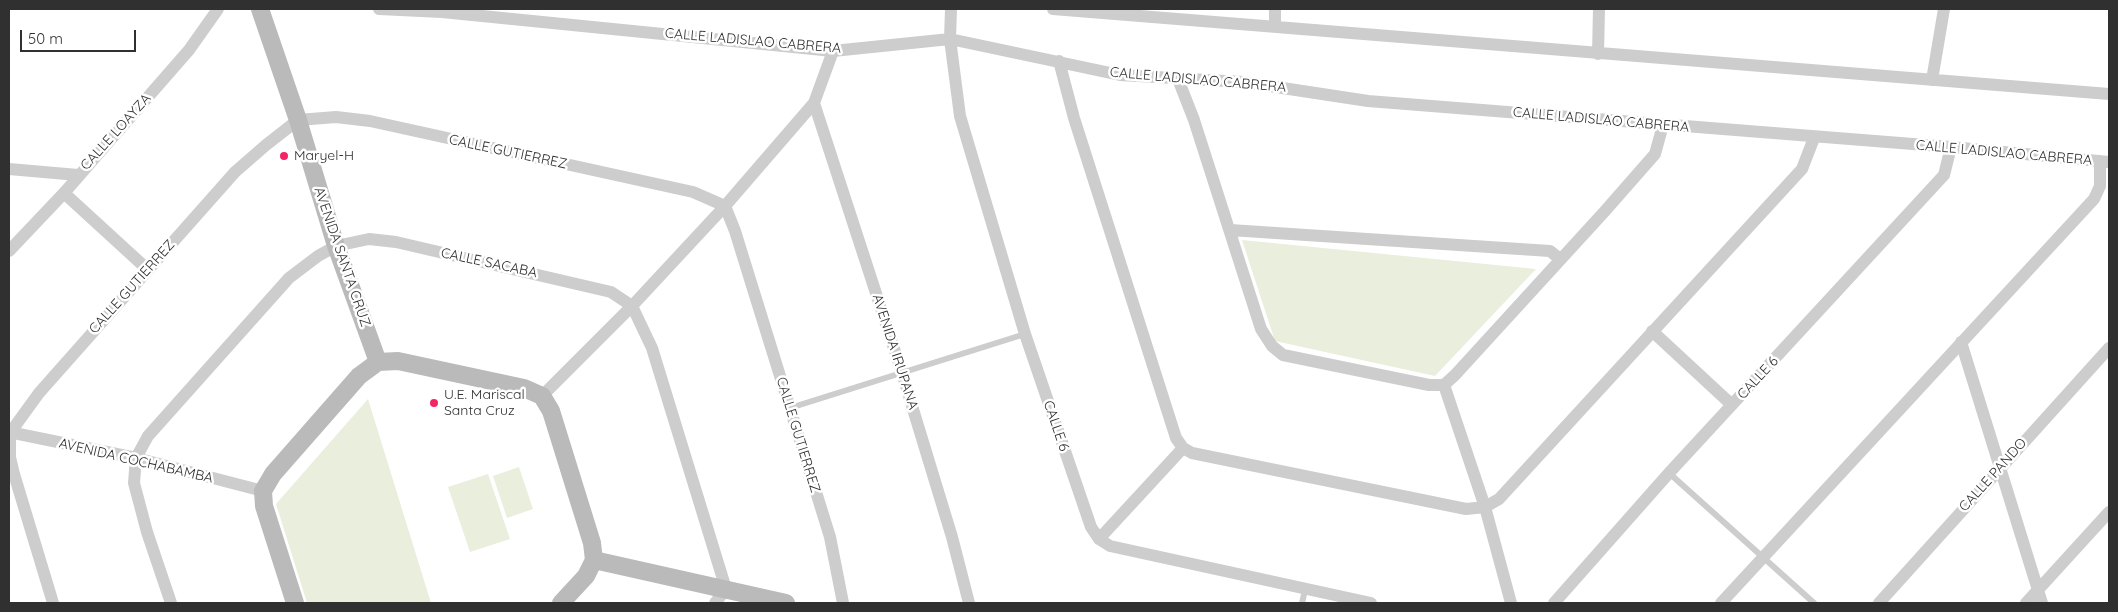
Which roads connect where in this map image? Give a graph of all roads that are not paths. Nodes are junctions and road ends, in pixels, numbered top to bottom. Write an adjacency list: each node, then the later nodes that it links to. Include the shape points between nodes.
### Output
1 (218, 9): 24 (street, CALLE LOAYZA, via 189,50)
2 (260, 9): 18 (street, AVENIDA SANTA CRUZ)
3 (379, 9): 11 (street, CALLE LADISLAO CABRERA, via 452,13)
4 (951, 9): 10 (street, CALLE 6)
5 (1053, 9): 9 (street)
6 (1275, 9): 9 (street)
7 (1599, 9): 12 (street)
8 (1944, 9): 15 (street)
9 (1275, 26): 12 (street)
10 (950, 39): 11 (street, CALLE LADISLAO CABRERA); 13 (street, CALLE LADISLAO CABRERA); 34 (street, CALLE 6, via 960,116)
11 (833, 51): 17 (street)
12 (1598, 54): 15 (street)
13 (1060, 61): 14 (street, CALLE LADISLAO CABRERA, via 1120,75); 44 (street, via 1077,128 1176,438)
14 (1178, 79): 19 (street, CALLE LADISLAO CABRERA, via 1243,82 1368,101); 27 (street)
15 (1932, 80): 16 (street)
16 (2109, 94)
17 (814, 103): 26 (street); 38 (street, AVENIDA IRUPANA)
18 (298, 120): 26 (street, CALLE GUTIERREZ, via 336,117 370,121 693,192); 28 (street, AVENIDA SANTA CRUZ); 31 (street, CALLE GUTIERREZ, via 235,172)
19 (1663, 124): 20 (street, CALLE LADISLAO CABRERA); 30 (street, via 1655,154)
20 (1814, 138): 21 (street, CALLE LADISLAO CABRERA); 33 (street, via 1802,169)
21 (1951, 147): 22 (street, CALLE LADISLAO CABRERA); 41 (street, CALLE 6, via 1944,176)
22 (2104, 161): 35 (street, via 2094,199)
23 (9, 169): 24 (street)
24 (78, 175): 25 (street, CALLE LOAYZA)
25 (64, 193): 29 (street, CALLE LOAYZA); 31 (street)
26 (725, 206): 32 (street); 42 (street, CALLE GUTIERREZ)
27 (1230, 230): 30 (street, via 1550,251); 39 (street, via 1261,329 1282,355 1429,385)
28 (336, 246): 32 (street, CALLE SACABA, via 370,239 396,242 611,292); 37 (street, AVENIDA SANTA CRUZ); 45 (street, CALLE SACABA, via 289,278 148,436)
29 (9, 251)
30 (1560, 259): 39 (street)
31 (147, 269): 43 (street, CALLE GUTIERREZ, via 39,392)
32 (632, 306): 40 (street); 54 (street, via 652,348)
33 (1652, 331): 41 (street); 49 (street, via 1499,499)
34 (1024, 334): 38 (lane); 51 (street, CALLE 6)
35 (1960, 342): 46 (street); 52 (street)
36 (2109, 348): 46 (street, CALLE PANDO)
37 (378, 362): 40 (street, via 398,361 524,388); 48 (street, via 359,376 273,474)
38 (902, 373): 42 (lane); 64 (street, AVENIDA IRUPANA)
39 (1444, 385): 49 (street)
40 (542, 396): 53 (street, via 554,420 592,543)
41 (1732, 405): 47 (street, CALLE 6)
42 (790, 408): 63 (street, CALLE GUTIERREZ, via 830,537)
43 (10, 433): 45 (street, AVENIDA COCHABAMBA); 57 (street, via 14,474)
44 (1183, 448): 49 (street, via 1192,453 1466,510); 51 (street)
45 (136, 458): 48 (street, AVENIDA COCHABAMBA); 58 (street, via 134,483)
46 (1999, 469): 56 (street); 71 (street, CALLE PANDO)
47 (1669, 473): 52 (lane); 68 (street, CALLE 6)
48 (263, 491): 59 (street, via 264,506)
49 (1485, 507): 67 (street)
50 (2109, 512): 56 (street)
51 (1099, 540): 55 (street, via 1110,546)
52 (1762, 556): 69 (street); 70 (lane)
53 (594, 560): 54 (street); 60 (street, via 586,576)
54 (726, 589): 61 (street); 62 (street)
55 (1305, 590): 65 (lane); 66 (street)
56 (2038, 590): 72 (street); 73 (street)
57 (53, 603)
58 (171, 603)
59 (295, 603)
60 (560, 603)
61 (715, 603)
62 (786, 603)
63 (844, 603)
64 (970, 603)
65 (1302, 603)
66 (1371, 603)
67 (1511, 603)
68 (1554, 603)
69 (1721, 603)
70 (1814, 603)
71 (1879, 603)
72 (2026, 603)
73 (2042, 603)

